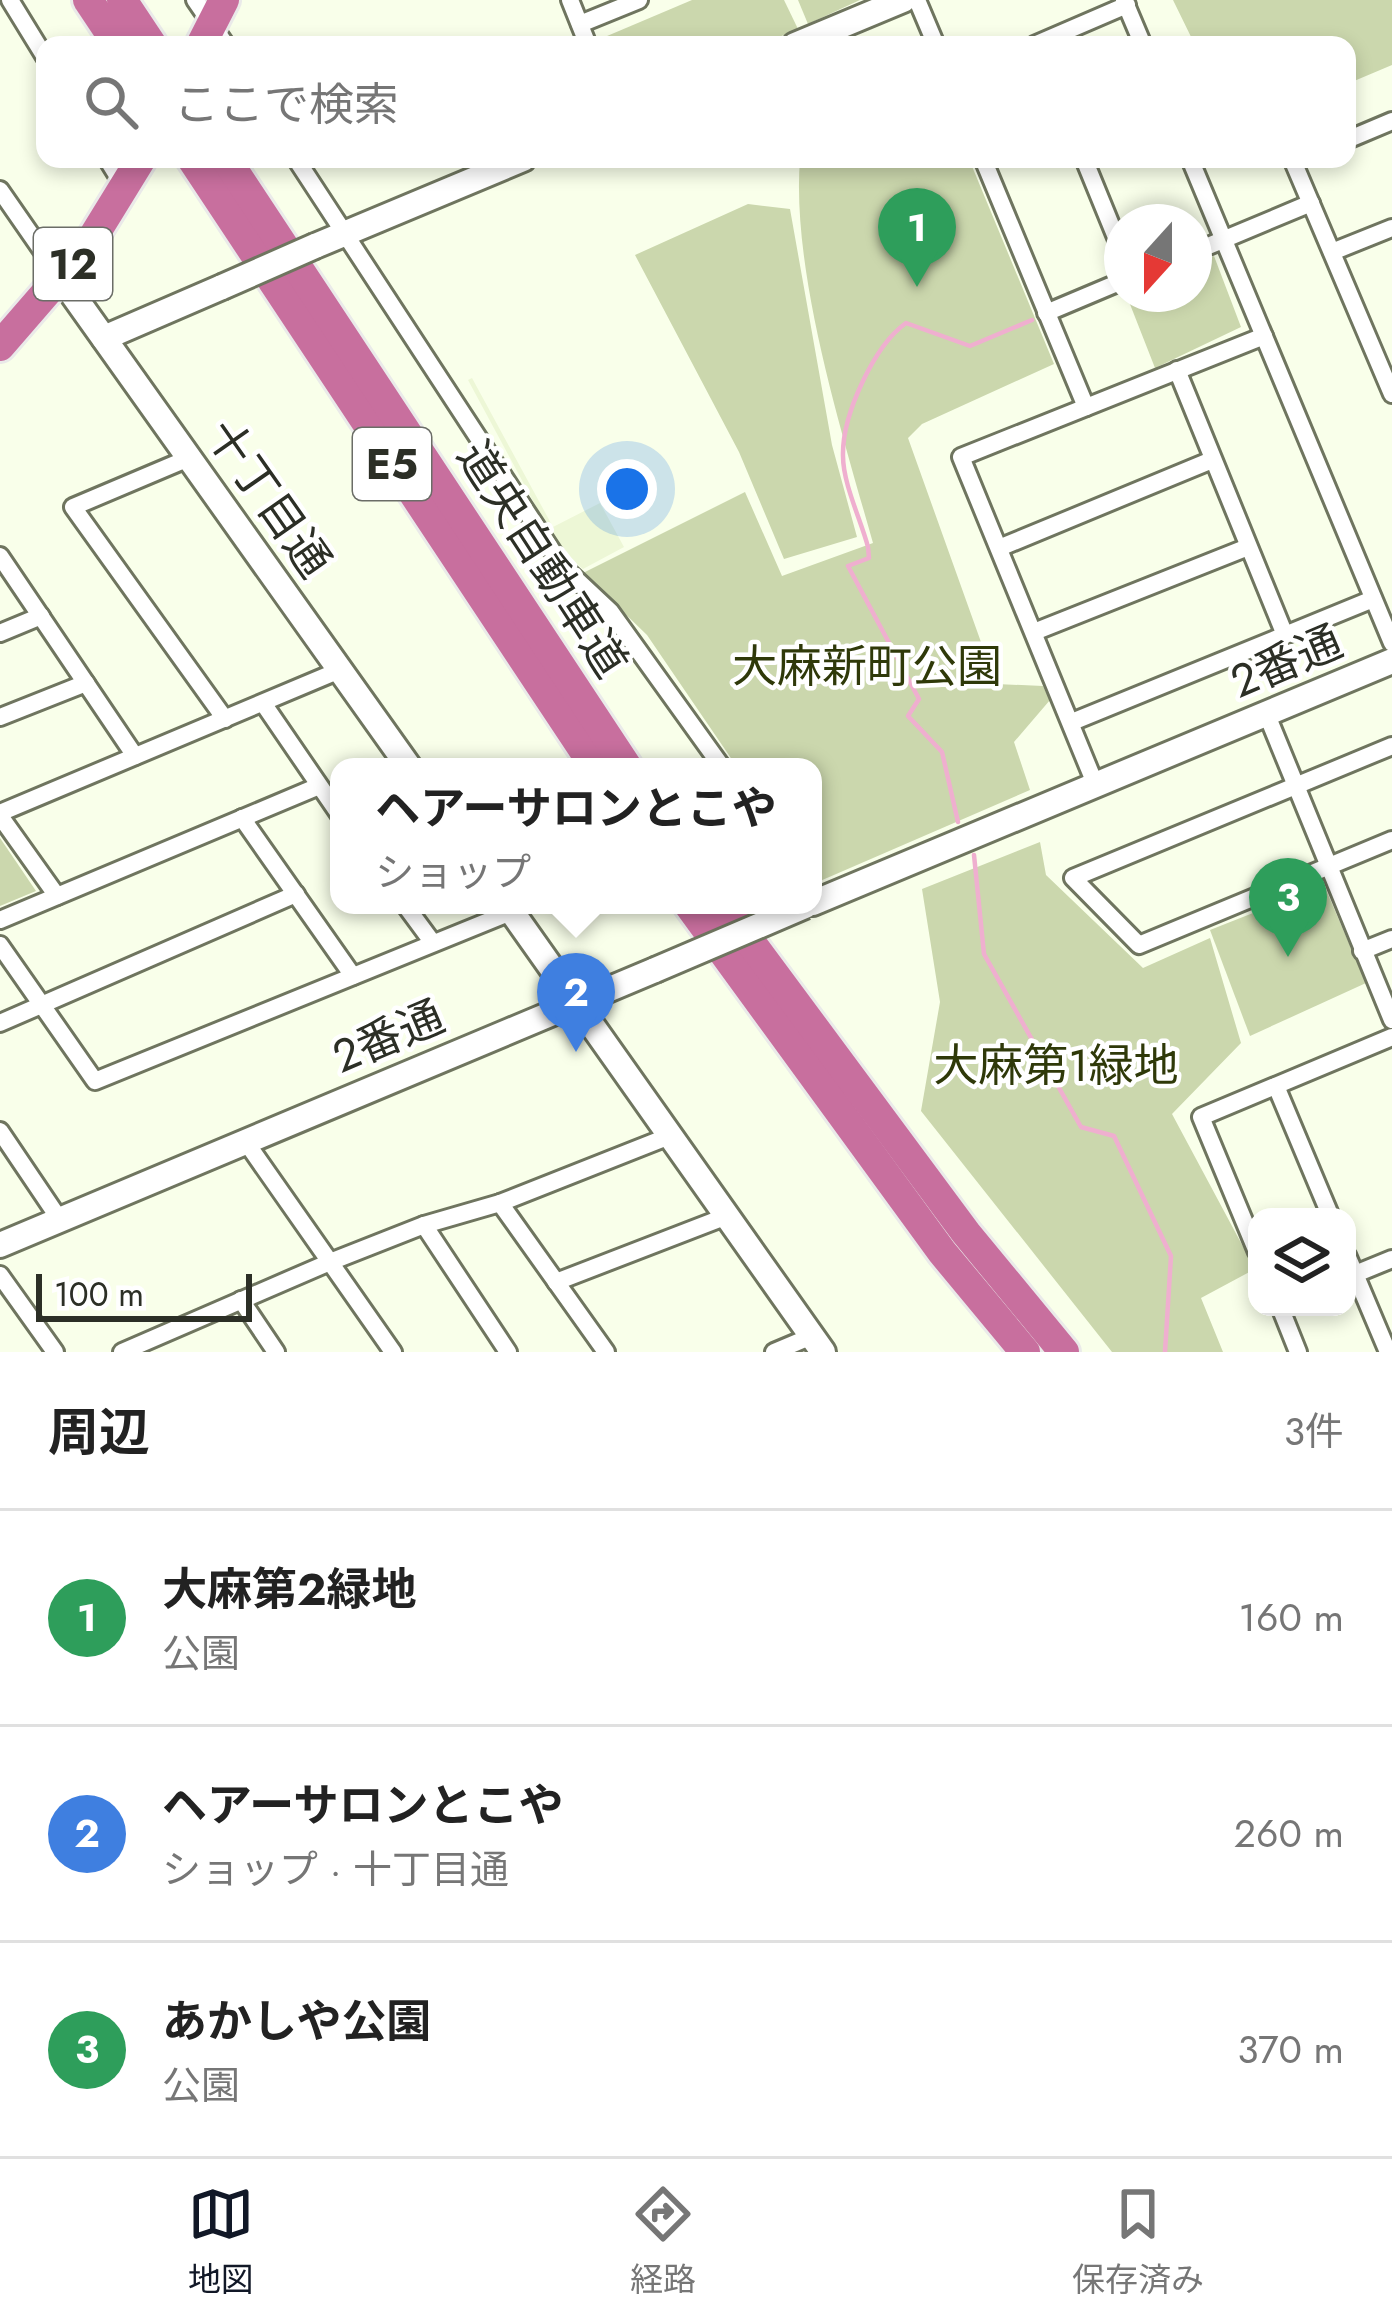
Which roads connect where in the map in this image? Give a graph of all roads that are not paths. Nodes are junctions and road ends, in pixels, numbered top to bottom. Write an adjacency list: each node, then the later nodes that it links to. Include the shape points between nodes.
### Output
1 (10, 0): 17 (street)
2 (88, 0): 10 (highway)
3 (122, 0): 11 (highway)
4 (570, 0): 9 (street)
5 (639, 0): 9 (street)
6 (903, 0): 13 (street)
7 (917, 0): 14 (street)
8 (1125, 3): 15 (street); 16 (street)
9 (580, 24): 12 (street)
10 (112, 36)
11 (146, 36)
12 (585, 36)
13 (817, 36)
14 (932, 36)
15 (1055, 36)
16 (1139, 36)
17 (36, 42)
18 (1392, 121): 19 (street)
19 (1356, 136)
20 (198, 168): 68 (highway, 道央自動車道 / E5)
21 (232, 168): 69 (highway, 道央自動車道 / E5)
22 (302, 168): 33 (street)
23 (501, 168): 33 (street)
24 (987, 168): 39 (street)
25 (1088, 168): 31 (street)
26 (1194, 168): 34 (street)
27 (1298, 168): 30 (street)
28 (127, 170): 37 (highway, 12)
29 (0, 190): 37 (street)
30 (1311, 203): 34 (street); 36 (street)
31 (1104, 208)
32 (1392, 228): 36 (street)
33 (343, 234): 41 (street, bridge); 70 (street, via 562,566 623,627)
34 (1224, 240): 35 (street); 40 (street)
35 (1212, 245)
36 (1332, 252): 44 (street)
37 (61, 278): 41 (street, 十丁目通); 42 (highway, 12)
38 (1104, 289): 39 (street)
39 (1046, 313): 45 (street)
40 (1264, 336): 43 (street); 51 (street)
41 (104, 338): 46 (street, 十丁目通)
42 (0, 346)
43 (1178, 370): 45 (street); 47 (street)
44 (1392, 394)
45 (1086, 407): 49 (street, via 962,457)
46 (189, 458): 58 (street, 十丁目通); 63 (street, via 73,507)
47 (1212, 460): 48 (street); 49 (street)
48 (1249, 547): 53 (street); 55 (street)
49 (999, 548): 53 (street)
50 (0, 556): 52 (street)
51 (1373, 599): 55 (street); 56 (street)
52 (41, 616): 54 (street); 59 (street)
53 (1034, 632): 64 (street)
54 (0, 633)
55 (1286, 635): 64 (street)
56 (1392, 643)
57 (1392, 662): 61 (street, 2番通)
58 (340, 670): 60 (street); 67 (street, 十丁目通)
59 (86, 683): 62 (street); 66 (street)
60 (263, 703): 63 (street); 71 (street)
61 (1267, 715): 72 (street, 2番通); 73 (street)
62 (0, 717)
63 (224, 719): 66 (street)
64 (1072, 722): 72 (street)
65 (1392, 746): 73 (street)
66 (135, 756): 75 (street)
67 (403, 758)
68 (589, 758)
69 (621, 758)
70 (716, 758)
71 (319, 786): 74 (street); 76 (street)
72 (1096, 786): 81 (street, 2番通)
73 (1293, 787): 78 (street); 78 (street, via 1072,878 1139,945)
74 (330, 801)
75 (0, 815): 80 (street)
76 (242, 818): 79 (street); 80 (street)
77 (1392, 840): 78 (street)
78 (1325, 868): 92 (street)
79 (296, 894): 93 (street); 95 (street)
80 (56, 896): 88 (street)
81 (822, 896)
82 (411, 914): 90 (street)
83 (496, 914): 90 (street)
84 (513, 914): 94 (street)
85 (696, 914): 127 (highway, via 942,1252)
86 (730, 914): 128 (highway)
87 (781, 914): 94 (street, 2番通, bridge)
88 (0, 920)
89 (1392, 939): 92 (street)
90 (433, 944): 93 (street)
91 (0, 945): 95 (street)
92 (1362, 951): 96 (street)
93 (353, 976): 95 (street, via 95,1081)
94 (576, 1003): 101 (street); 102 (street, 2番通)
95 (42, 1006): 97 (street)
96 (1392, 1021)
97 (0, 1023)
98 (1392, 1037): 99 (street)
99 (1276, 1086): 104 (street); 108 (street, via 1202,1117)
100 (0, 1131): 106 (street)
101 (667, 1137): 103 (street); 105 (street)
102 (246, 1142): 106 (street, 2番通); 111 (street)
103 (500, 1203): 107 (street); 114 (street)
104 (1327, 1208)
105 (727, 1216): 114 (street); 118 (street)
106 (60, 1220): 109 (street, 2番通)
107 (424, 1225): 111 (street); 124 (street)
108 (1248, 1230)
109 (0, 1245)
110 (1392, 1259): 112 (street)
111 (330, 1262): 116 (street); 123 (street)
112 (1356, 1274)
113 (0, 1275): 120 (street)
114 (556, 1282): 125 (street)
115 (1356, 1286): 130 (street)
116 (241, 1300): 119 (street); 122 (street)
117 (1284, 1316): 129 (street)
118 (817, 1344): 126 (street)
119 (153, 1346): 121 (street)
120 (55, 1352)
121 (122, 1352)
122 (276, 1352)
123 (393, 1352)
124 (508, 1352)
125 (606, 1352)
126 (774, 1352)
127 (1025, 1352)
128 (1064, 1352)
129 (1298, 1352)
130 (1388, 1352)

